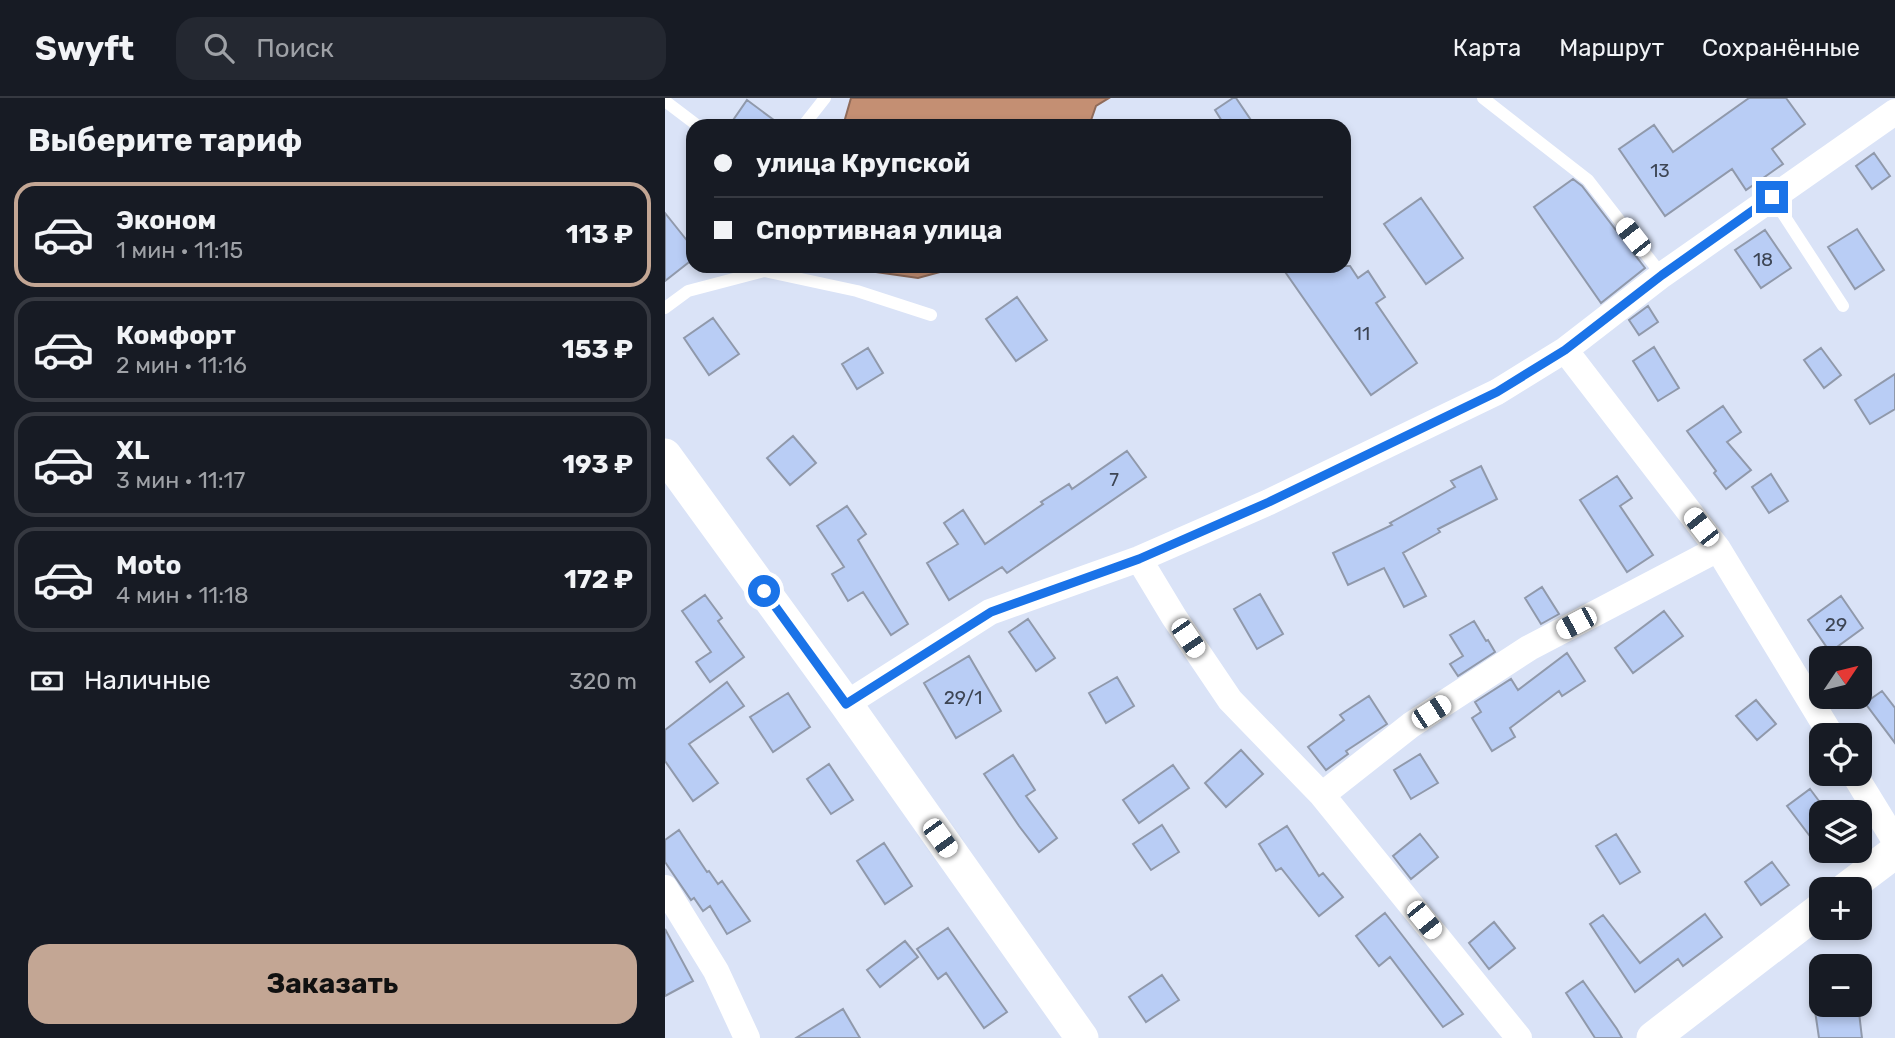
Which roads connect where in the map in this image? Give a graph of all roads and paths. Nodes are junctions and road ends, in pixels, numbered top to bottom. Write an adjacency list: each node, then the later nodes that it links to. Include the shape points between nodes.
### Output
1 (825, 98): 6 (lane)
2 (1483, 98): 10 (lane, via 1588,180)
3 (665, 101): 5 (lane)
4 (1895, 112): 7 (street)
5 (689, 119)
6 (808, 119)
7 (1772, 197): 10 (street); 11 (lane)
8 (750, 273): 12 (lane, via 688,291)
9 (782, 273): 13 (lane, via 857,290)
10 (1662, 275): 14 (street)
11 (1843, 306)
12 (665, 308)
13 (931, 315)
14 (1565, 350): 16 (street); 17 (street, via 1485,398)
15 (665, 455): 18 (street)
16 (1718, 549): 19 (street); 21 (street, via 1529,648 1411,725)
17 (1139, 559): 18 (street, via 991,612); 21 (street, via 1230,700)
18 (846, 704): 28 (street)
19 (1824, 723)
20 (1861, 786): 22 (street)
21 (1322, 795): 29 (street)
22 (1895, 841)
23 (1895, 852): 24 (street)
24 (1862, 877)
25 (665, 888): 27 (street, via 716,971)
26 (1809, 918): 30 (street)
27 (747, 1038)
28 (1082, 1038)
29 (1519, 1038)
30 (1653, 1038)

